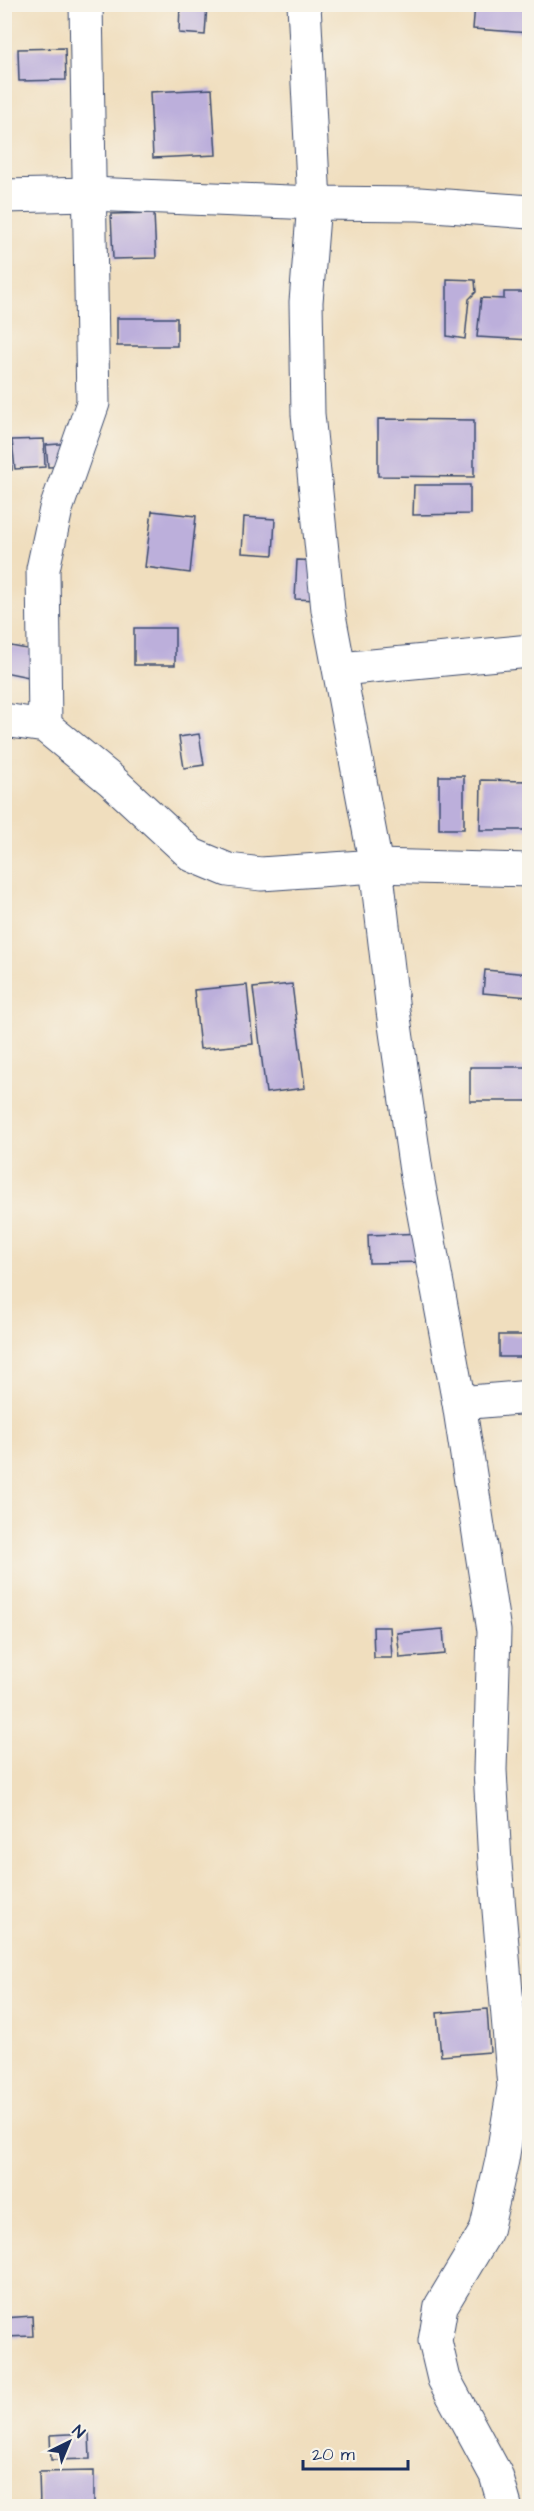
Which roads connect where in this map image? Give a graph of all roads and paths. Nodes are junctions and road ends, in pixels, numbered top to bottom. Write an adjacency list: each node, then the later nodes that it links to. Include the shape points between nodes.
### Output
1 (86, 4): 3 (street)
2 (304, 4): 5 (street)
3 (90, 195): 4 (street); 5 (street); 10 (street, via 93,403 56,509 43,569)
4 (4, 196)
5 (314, 203): 6 (street, via 419,204); 8 (street, via 306,302 308,414 328,610)
6 (530, 212)
7 (530, 651): 8 (street)
8 (340, 669): 11 (street)
9 (4, 720): 10 (street)
10 (45, 726): 11 (street, via 192,855 228,870 261,874)
11 (376, 866): 12 (street); 14 (street, via 416,1171)
12 (530, 870)
13 (530, 1396): 14 (street)
14 (459, 1403): 15 (street, via 494,1631 490,1770 495,1863)
15 (522, 2086): 16 (street, via 486,2231 441,2306 435,2341 444,2379 496,2475)
16 (505, 2506)

